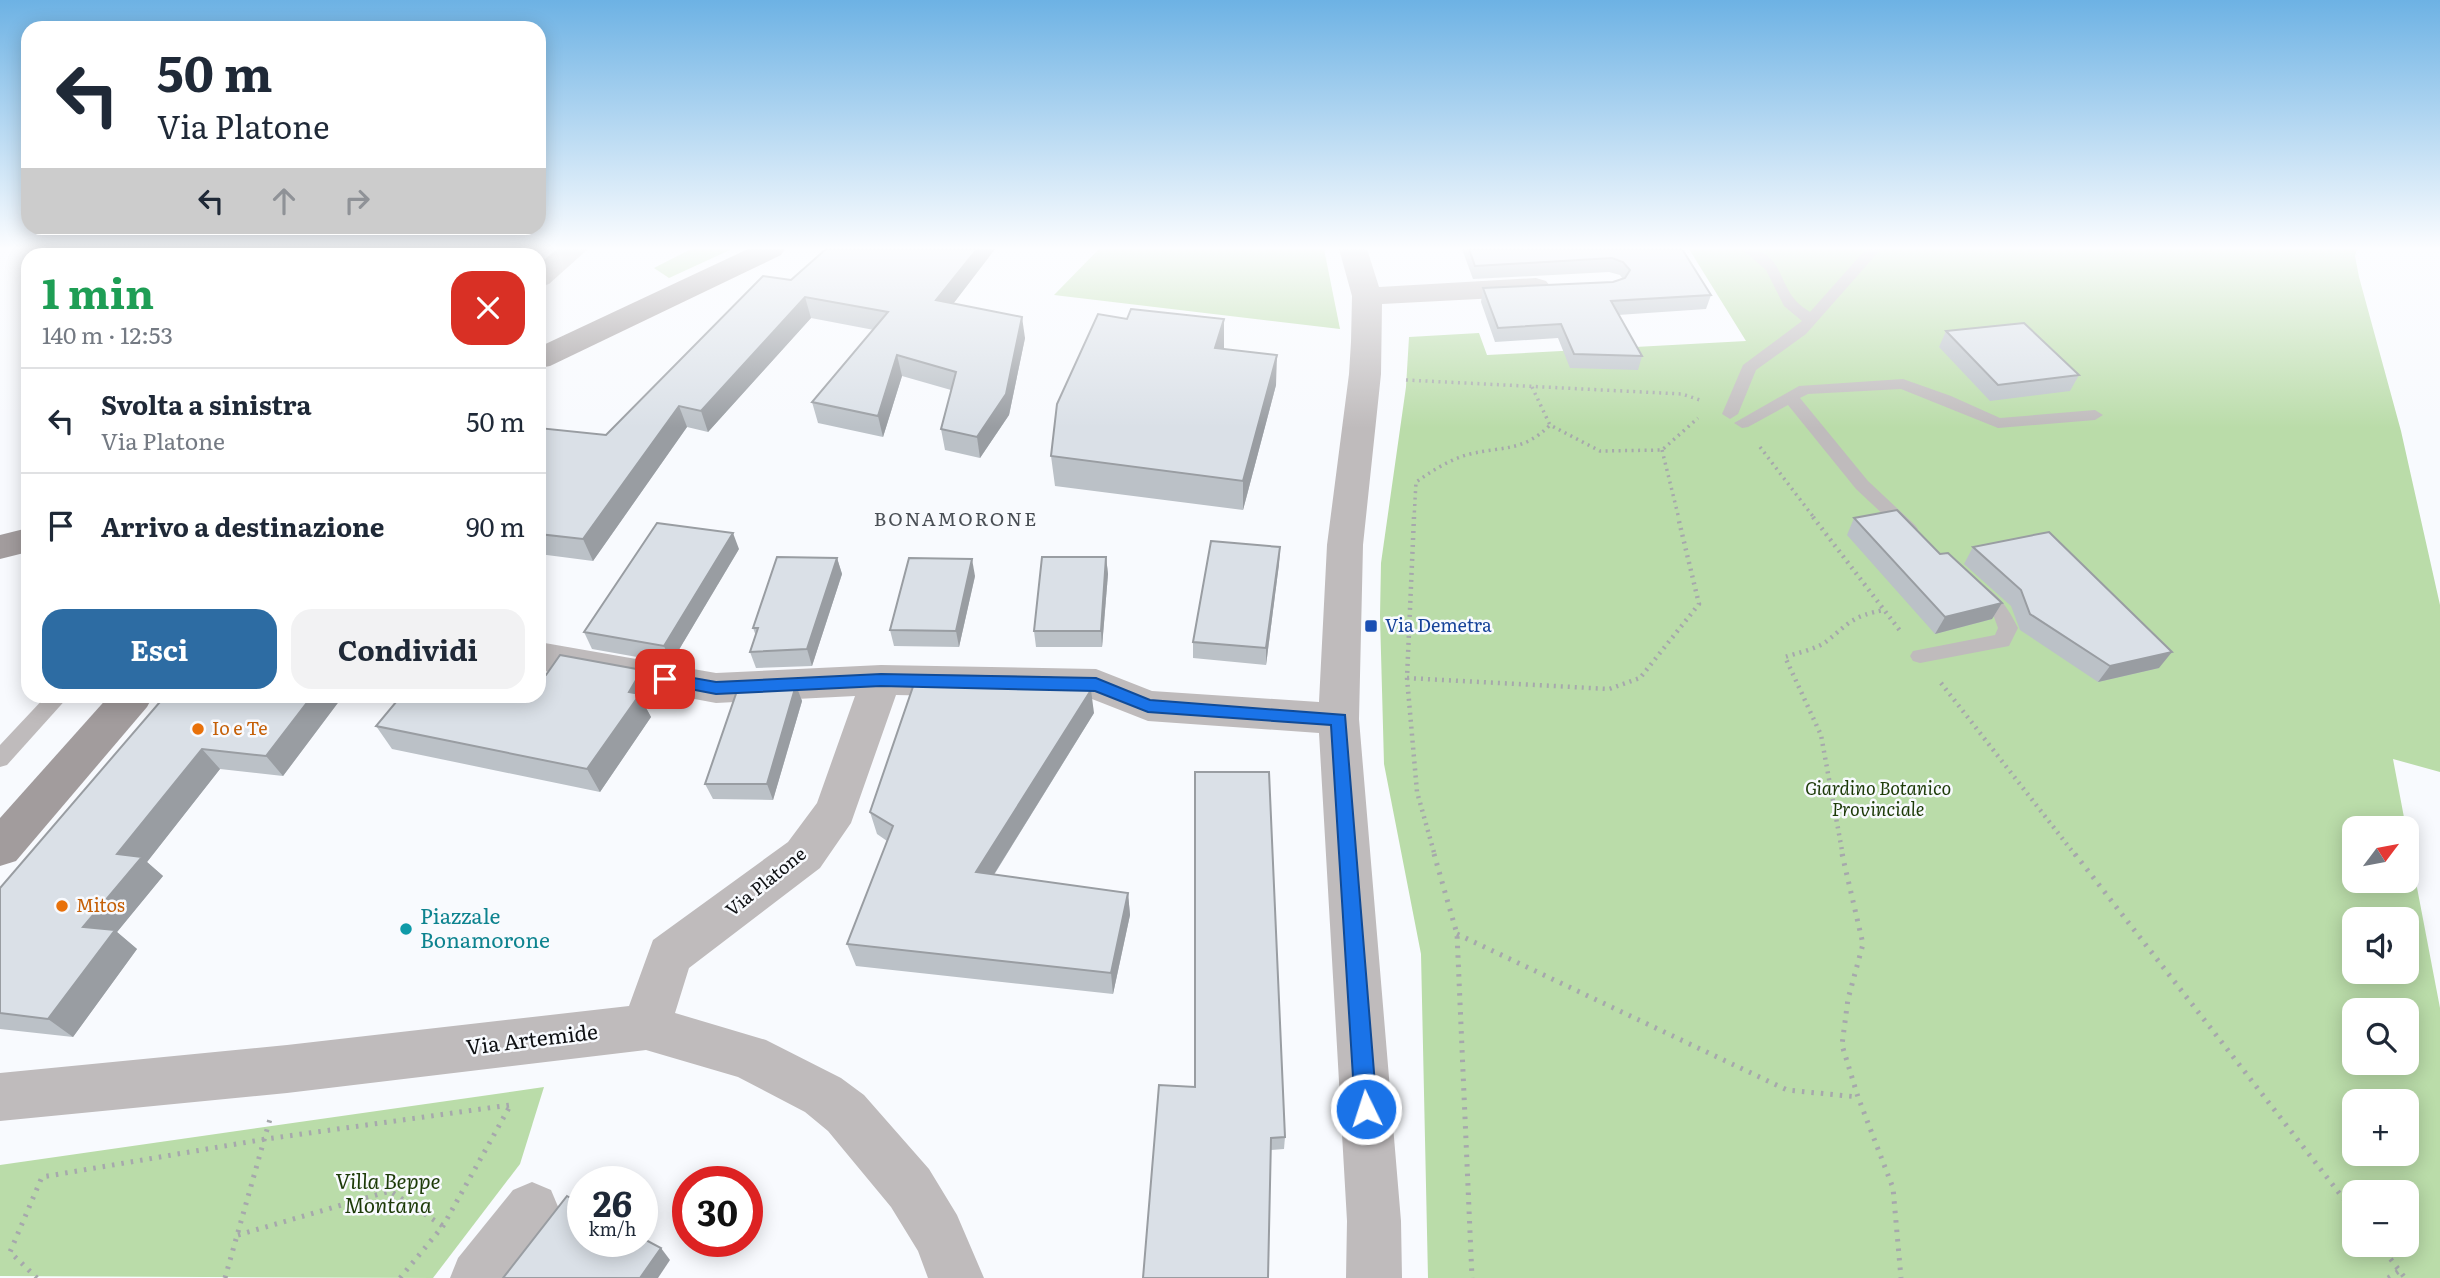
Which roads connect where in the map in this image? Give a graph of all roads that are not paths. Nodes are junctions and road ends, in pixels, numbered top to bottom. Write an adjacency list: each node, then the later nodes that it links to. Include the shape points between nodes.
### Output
1 (645, 309): 6 (main road)
2 (1367, 309): 18 (street, via 1365,374 1345,545)
3 (1796, 309): 5 (lane)
4 (1819, 309): 5 (lane)
5 (1809, 319): 7 (lane, via 1801,331 1749,368 1736,418)
6 (546, 356)
7 (1790, 397): 8 (lane, via 1805,389 1903,384 1998,424); 9 (lane, via 1862,485)
8 (2095, 415)
9 (1922, 540)
10 (21, 542): 11 (main road)
11 (0, 547)
12 (1962, 576): 13 (lane, via 2002,613 2008,628 2002,641)
13 (1920, 656)
14 (546, 657): 15 (street, via 716,688)
15 (881, 680): 18 (street, via 1096,684 1148,706); 21 (street, Via Platone, via 836,811 804,855 670,955)
16 (52, 703): 19 (lane)
17 (127, 703): 20 (main road)
18 (1339, 719): 26 (street)
19 (0, 759)
20 (0, 848)
21 (646, 1027): 22 (street, Via Artemide); 25 (street, Via Artemide, via 748,1057 823,1095 846,1113 910,1188 938,1234)
22 (0, 1097)
23 (532, 1209): 24 (street)
24 (478, 1278)
25 (956, 1278)
26 (1374, 1278)

